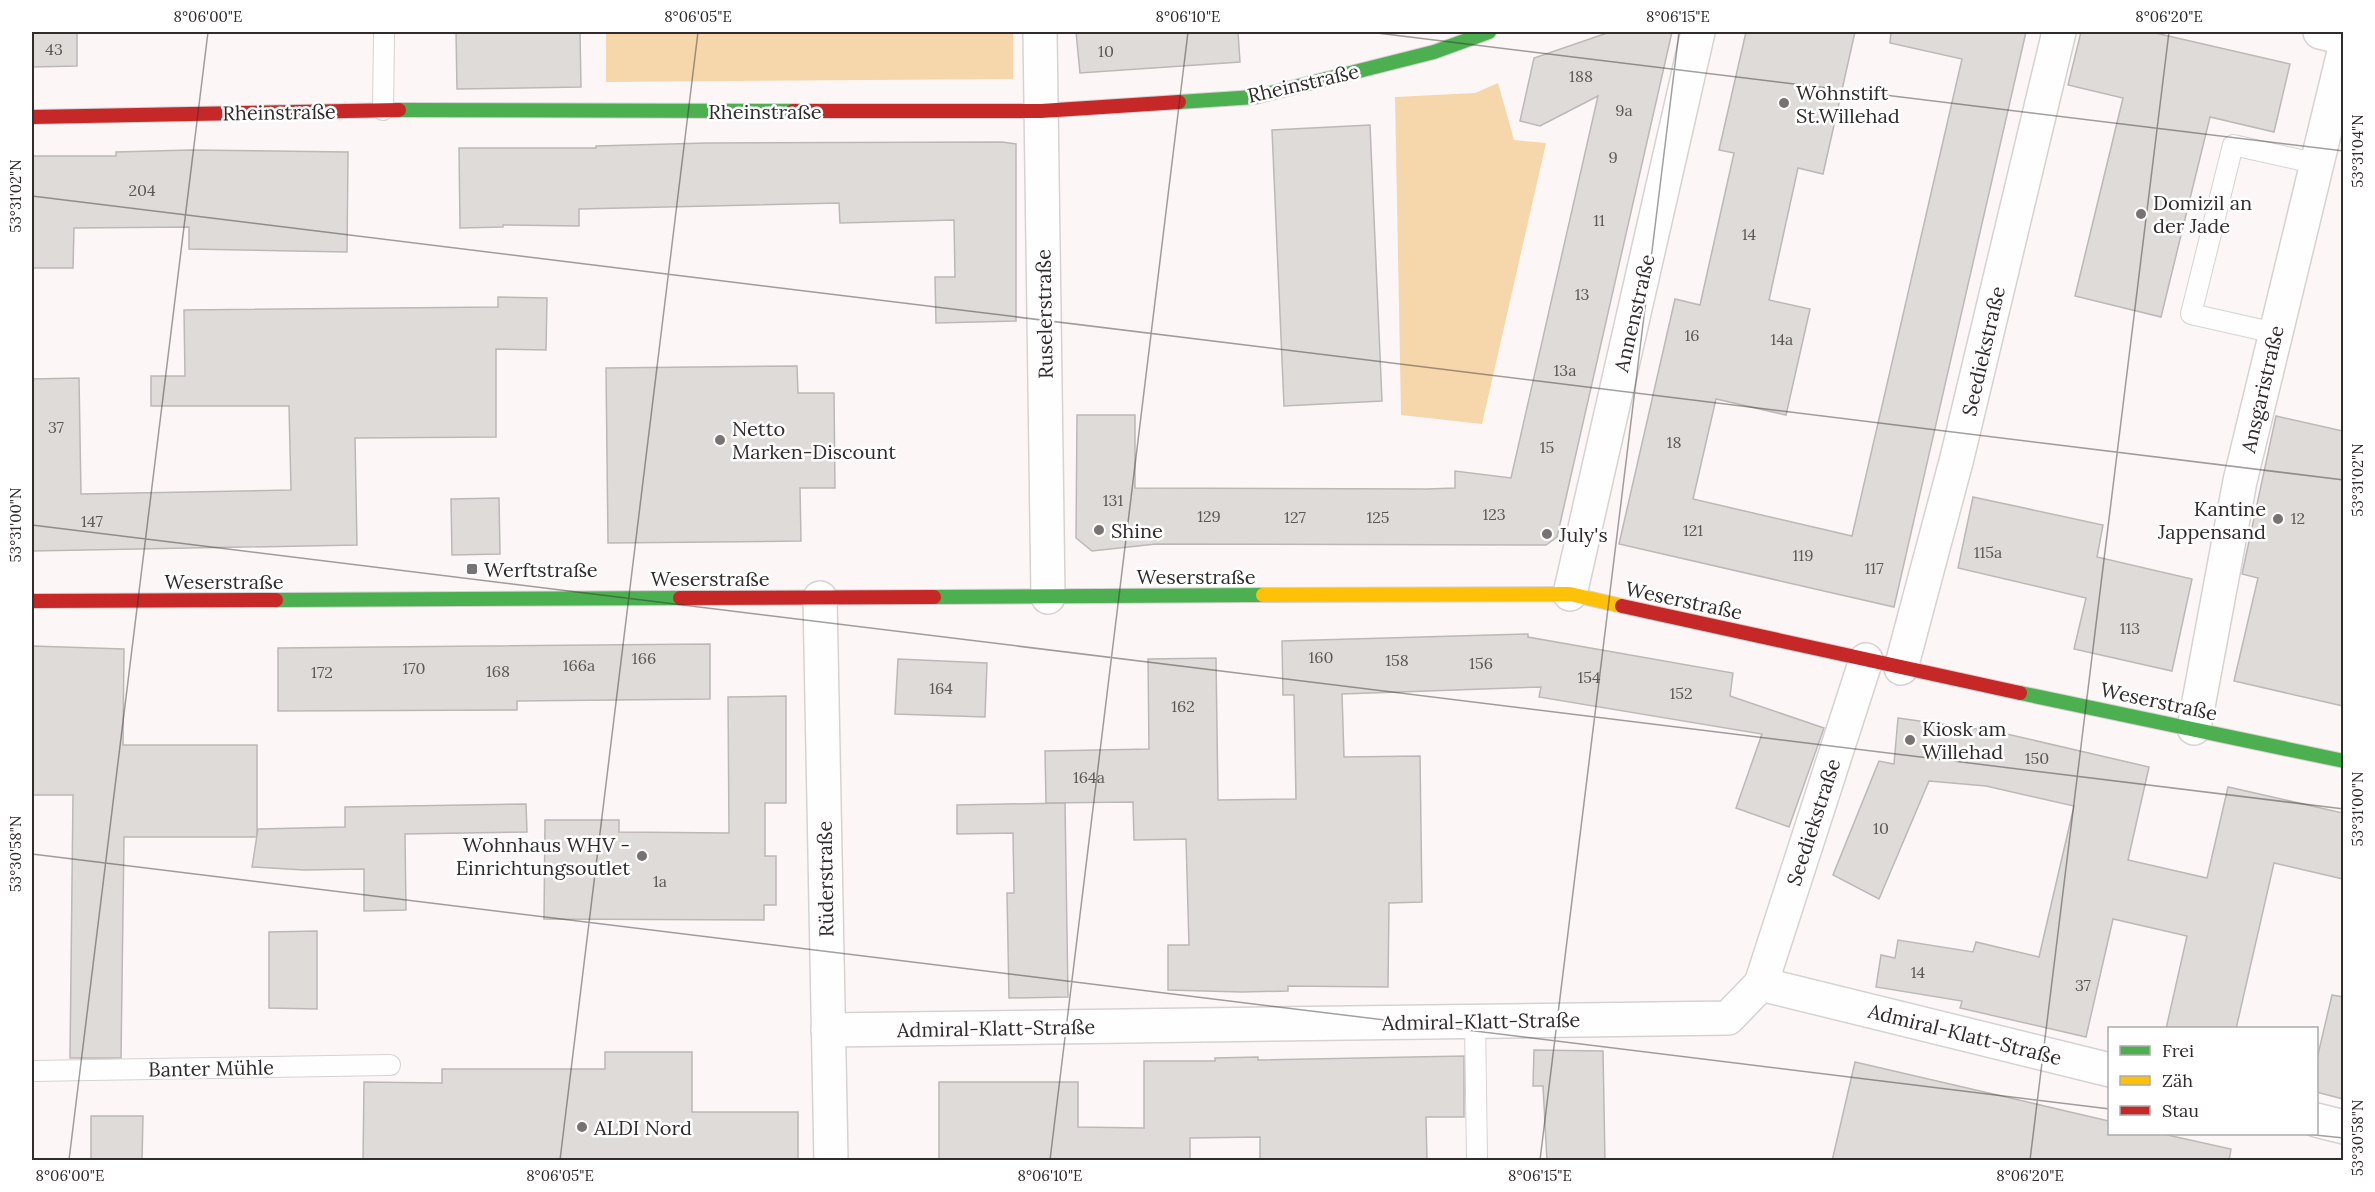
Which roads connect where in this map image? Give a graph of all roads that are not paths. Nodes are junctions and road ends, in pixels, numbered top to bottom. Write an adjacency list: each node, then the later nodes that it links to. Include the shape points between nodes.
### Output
1 (384, 32): 9 (lane)
2 (1040, 32): 10 (street, Ruselerstraße)
3 (1489, 32): 10 (street, Rheinstraße, via 1434,52 1255,97)
4 (1698, 32): 14 (street, Annenstraße)
5 (2059, 32): 19 (street, Seediekstraße, via 1958,458)
6 (2320, 32): 7 (street)
7 (2343, 38)
8 (2343, 52): 12 (street, Ansgaristraße)
9 (382, 110): 10 (street, Rheinstraße); 11 (street, Rheinstraße)
10 (1041, 111): 15 (street, Ruselerstraße)
11 (32, 117)
12 (2318, 164): 13 (street, Ansgaristraße); 13 (lane, via 2233,145 2192,314)
13 (2275, 333): 20 (street, Ansgaristraße, via 2240,481)
14 (1570, 594): 15 (street, Weserstraße); 18 (street, Weserstraße)
15 (1048, 597): 16 (street, Weserstraße)
16 (820, 598): 17 (street, Weserstraße); 24 (street, Rüderstraße)
17 (32, 601)
18 (1866, 660): 19 (street, Weserstraße); 22 (street, Seediekstraße)
19 (1901, 668): 20 (street, Weserstraße)
20 (2194, 728): 21 (street, Weserstraße)
21 (2343, 762)
22 (1761, 984): 23 (street, Admiral-Klatt-Straße, via 1728,1018); 26 (street, Admiral-Klatt-Straße)
23 (1475, 1022): 24 (street, Admiral-Klatt-Straße); 31 (lane)
24 (828, 1030): 30 (street, Rüderstraße)
25 (390, 1065): 27 (lane, Banter Mühle)
26 (2108, 1070)
27 (32, 1071)
28 (2318, 1121): 29 (street)
29 (2343, 1127)
30 (831, 1161)
31 (1477, 1161)

